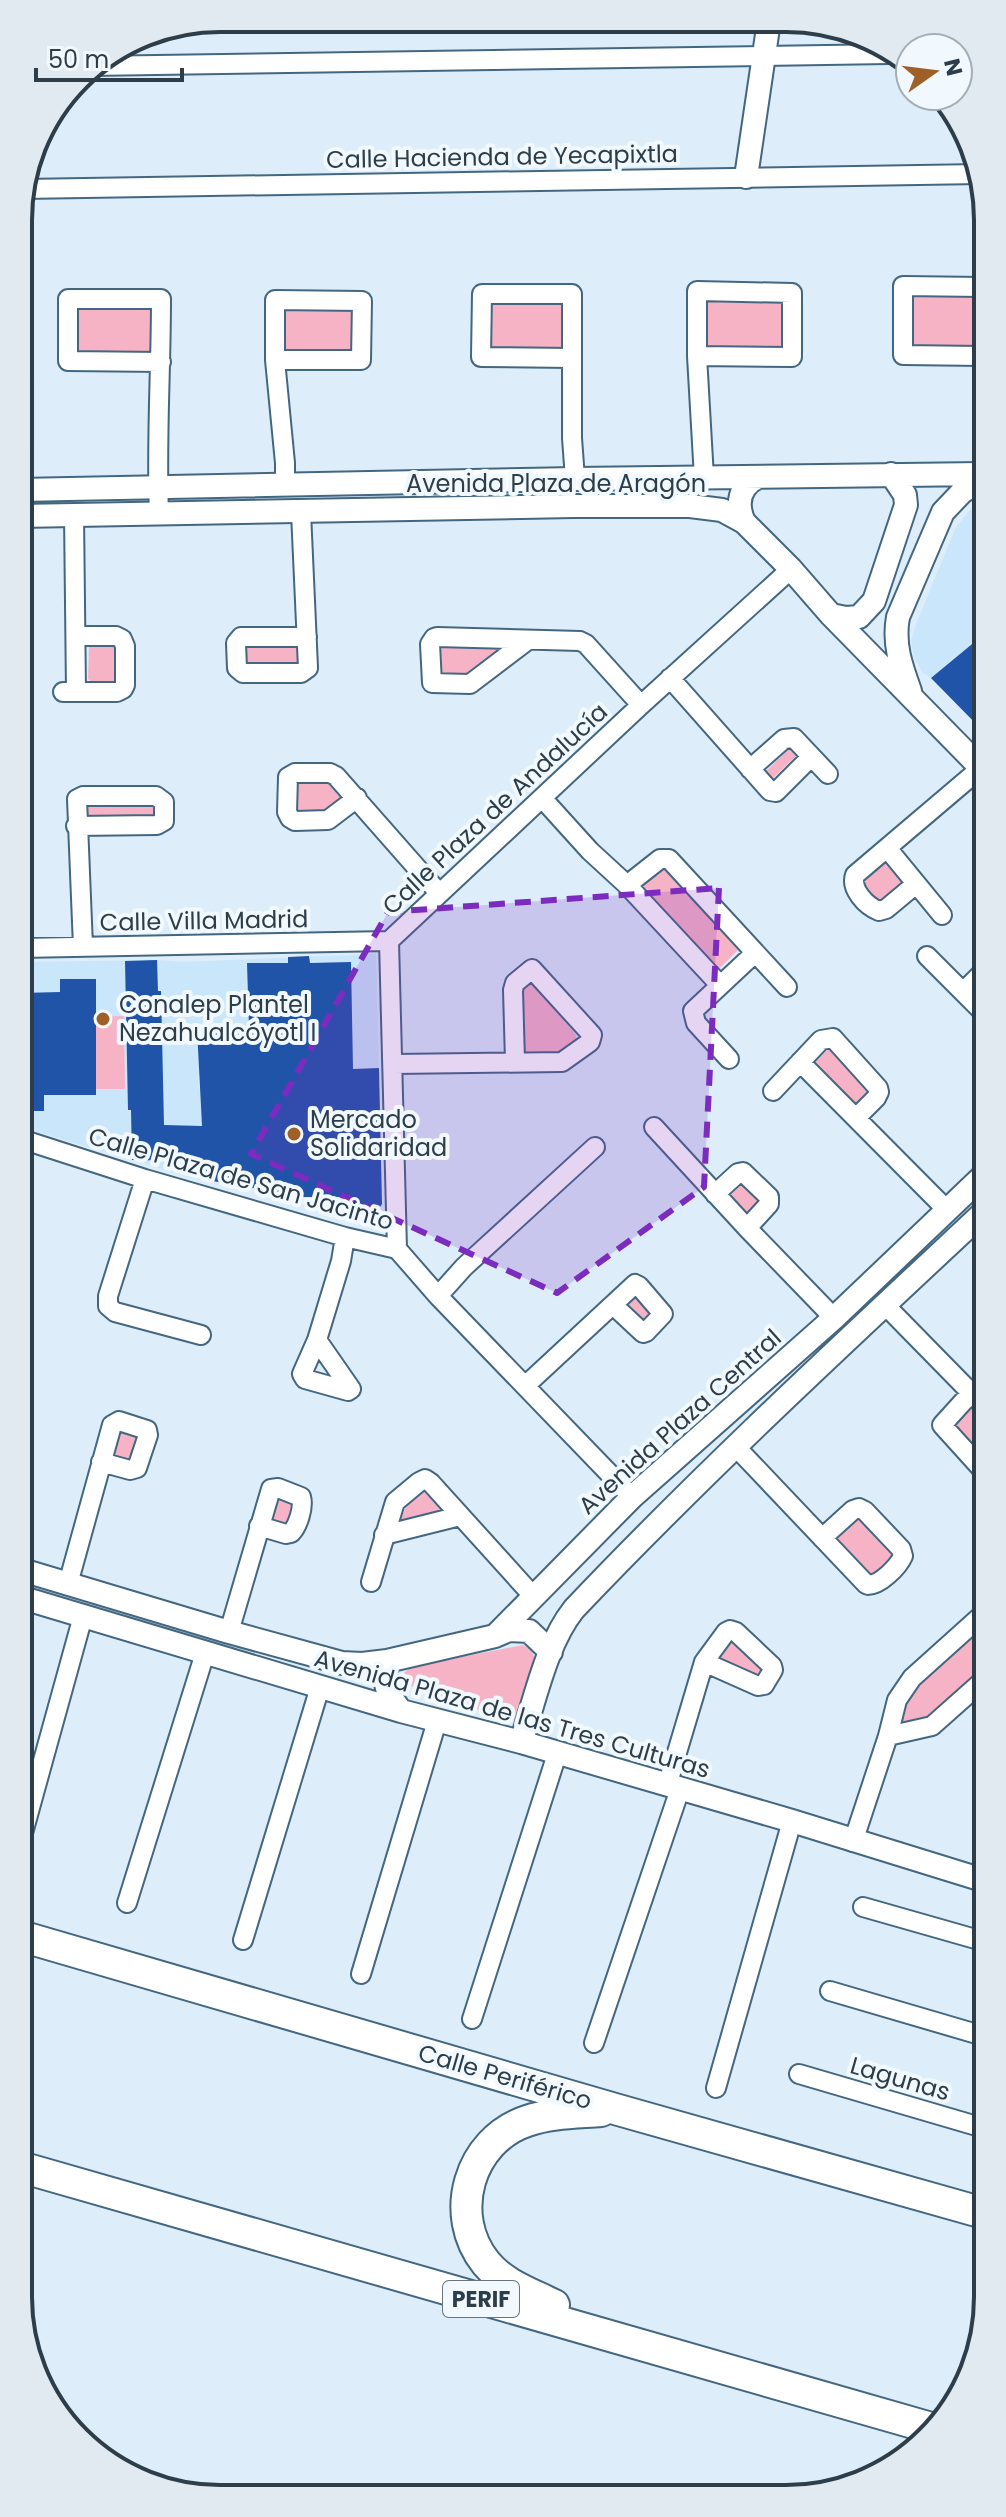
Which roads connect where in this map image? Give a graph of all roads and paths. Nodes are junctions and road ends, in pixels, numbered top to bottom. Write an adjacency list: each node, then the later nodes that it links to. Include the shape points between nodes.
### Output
1 (767, 32): 3 (street)
2 (874, 54): 3 (street)
3 (764, 55): 4 (street); 6 (street)
4 (114, 66)
5 (968, 174): 6 (street, Calle Hacienda de Yecapixtla)
6 (746, 177): 7 (street, Calle Hacienda de Yecapixtla)
7 (35, 189)
8 (974, 287): 10 (street, via 903,286 903,355)
9 (697, 356): 9 (street, via 697,291 792,293 792,357); 17 (street)
10 (974, 356)
11 (572, 358): 11 (street, via 572,294 482,294 481,357); 18 (street)
12 (275, 360): 12 (street, via 275,300 362,301 361,360); 20 (street)
13 (161, 362): 13 (street, via 68,361 68,299 161,299); 21 (street)
14 (891, 474): 15 (street, Avenida Plaza de Aragón); 16 (street, Avenida Plaza de Aragón); 29 (street, via 906,505 874,601 859,617)
15 (758, 477): 17 (street, Avenida Plaza de Aragón); 27 (street, via 747,483 740,497)
16 (974, 477)
17 (704, 478): 18 (street, Avenida Plaza de Aragón)
18 (575, 479): 20 (street, Avenida Plaza de Aragón)
19 (974, 483): 34 (street, via 943,512 898,617 896,651)
20 (285, 485): 21 (street, Avenida Plaza de Aragón)
21 (158, 488): 22 (street, Avenida Plaza de Aragón); 25 (street)
22 (32, 490)
23 (301, 512): 25 (street, Avenida Plaza de Aragón); 27 (street, Avenida Plaza de Aragón, via 690,506 722,510); 31 (street)
24 (74, 514): 25 (street, Avenida Plaza de Aragón); 26 (street, Avenida Plaza de Aragón); 30 (street)
25 (159, 514)
26 (32, 516)
27 (744, 522): 28 (street, Avenida Plaza de Aragón)
28 (791, 569): 29 (street, Avenida Plaza de Aragón); 33 (street, Calle Plaza de Andalucía)
29 (831, 615): 34 (street, Avenida Plaza de Aragón)
30 (76, 636): 30 (street, via 122,639 123,689 70,692)
31 (307, 637): 31 (street, via 304,672 238,671 239,638)
32 (528, 640): 32 (street, via 434,638 432,683 470,684); 35 (street, via 583,642)
33 (670, 678): 35 (street, Calle Plaza de Andalucía); 38 (street)
34 (912, 698): 37 (street, Avenida Plaza de Aragón)
35 (641, 705): 42 (street, Calle Plaza de Andalucía)
36 (811, 757): 38 (street, via 790,737); 38 (street, via 774,793); 39 (street)
37 (974, 761)
38 (750, 769)
39 (828, 774)
40 (974, 776): 44 (street)
41 (357, 798): 47 (street)
42 (542, 798): 46 (street); 47 (street, Calle Plaza de Andalucía)
43 (76, 826): 50 (street)
44 (887, 848): 45 (street); 45 (street, via 855,875 855,888 879,911)
45 (916, 884): 48 (street)
46 (627, 885): 52 (street, via 660,859 669,859); 55 (street)
47 (439, 893): 49 (street, Calle Plaza de Andalucía)
48 (942, 915)
49 (389, 941): 50 (street, Calle Villa Madrid); 62 (street, Calle Plaza de Andalucía)
50 (83, 947): 51 (street, Calle Villa Madrid)
51 (32, 948)
52 (755, 953): 55 (street); 56 (street)
53 (927, 956): 57 (street)
54 (974, 981): 57 (street)
55 (720, 985): 59 (street, via 692,1015)
56 (787, 987)
57 (963, 992): 58 (street)
58 (974, 1003)
59 (729, 1059)
60 (515, 1061): 60 (street, via 513,986 532,969 592,1037 562,1062); 62 (street)
61 (800, 1062): 63 (street); 64 (street); 64 (street, via 821,1040 836,1041 878,1088 876,1098)
62 (394, 1064): 75 (street, Calle Plaza de Andalucía)
63 (773, 1091)
64 (856, 1118): 71 (street)
65 (654, 1127): 70 (street)
66 (32, 1144): 68 (street, Calle Plaza de San Jacinto)
67 (595, 1147): 76 (street)
68 (145, 1179): 74 (street, Calle Plaza de San Jacinto); 80 (street, via 108,1306)
69 (974, 1184): 71 (street, Avenida Plaza Central)
70 (715, 1194): 73 (street); 73 (street, via 743,1172 770,1198)
71 (947, 1210): 79 (street, Avenida Plaza Central)
72 (974, 1221): 78 (street)
73 (747, 1228): 79 (street)
74 (345, 1237): 75 (street, Calle Plaza de San Jacinto); 81 (street)
75 (397, 1249): 76 (street, Calle Plaza de San Jacinto)
76 (438, 1296): 82 (street, Calle Plaza de San Jacinto)
77 (613, 1305): 82 (street)
78 (885, 1305): 83 (street); 85 (street)
79 (834, 1318): 88 (street, Avenida Plaza Central)
80 (201, 1335)
81 (317, 1340)
82 (525, 1386): 88 (street, Calle Plaza de San Jacinto)
83 (971, 1393): 84 (street); 86 (street, via 942,1425)
84 (974, 1396)
85 (735, 1446): 92 (street); 102 (street, via 574,1609)
86 (974, 1460)
87 (101, 1462): 95 (street)
88 (632, 1497): 96 (street, Avenida Plaza Central)
89 (460, 1516): 91 (street); 91 (street, via 431,1483 421,1480 395,1502); 96 (street)
90 (259, 1526): 100 (street)
91 (384, 1535): 94 (street)
92 (822, 1538): 92 (street, via 859,1508 903,1556 871,1586)
93 (32, 1573): 95 (street, Avenida Plaza de las Tres Culturas)
94 (371, 1582)
95 (68, 1584): 100 (street, Avenida Plaza de las Tres Culturas)
96 (534, 1597): 101 (street, Avenida Plaza Central)
97 (32, 1601): 98 (street, Avenida Plaza de las Tres Culturas)
98 (83, 1616): 103 (street, Avenida Plaza de las Tres Culturas); 114 (street)
99 (974, 1622): 110 (street, via 912,1678 897,1700)
100 (229, 1632): 104 (street, Avenida Plaza de las Tres Culturas, via 342,1663)
101 (495, 1636): 102 (street, via 529,1631); 104 (street)
102 (551, 1652): 111 (street)
103 (205, 1653): 106 (street, Avenida Plaza de las Tres Culturas); 118 (street)
104 (387, 1661): 108 (street, via 385,1687)
105 (704, 1662): 113 (street, via 674,1761)
106 (320, 1687): 108 (street, Avenida Plaza de las Tres Culturas); 122 (street)
107 (974, 1689): 110 (street, via 932,1726)
108 (401, 1711): 109 (street, Avenida Plaza de las Tres Culturas)
109 (437, 1721): 111 (street, Avenida Plaza de las Tres Culturas); 123 (street)
110 (888, 1736): 116 (street)
111 (521, 1742): 112 (street, Avenida Plaza de las Tres Culturas)
112 (557, 1754): 113 (street, Avenida Plaza de las Tres Culturas); 125 (street)
113 (674, 1787): 115 (street, Avenida Plaza de las Tres Culturas); 127 (street)
114 (32, 1800)
115 (792, 1821): 116 (street, Avenida Plaza de las Tres Culturas); 129 (street)
116 (853, 1842): 117 (street, Avenida Plaza de las Tres Culturas)
117 (974, 1877)
118 (127, 1903)
119 (863, 1907): 121 (street)
120 (32, 1939): 130 (highway, Calle Periférico)
121 (974, 1939)
122 (243, 1940)
123 (361, 1974)
124 (830, 1991): 126 (street)
125 (472, 2019)
126 (974, 2033)
127 (594, 2043)
128 (799, 2074): 131 (street, Lagunas)
129 (716, 2088)
130 (615, 2109): 133 (highway, Calle Periférico); 134 (highway, via 543,2117 512,2127 478,2161 466,2206 477,2250 497,2274)
131 (974, 2125)
132 (32, 2170): 134 (highway, PERIF)
133 (974, 2210)
134 (624, 2340): 135 (highway, PERIF)
135 (922, 2426)

